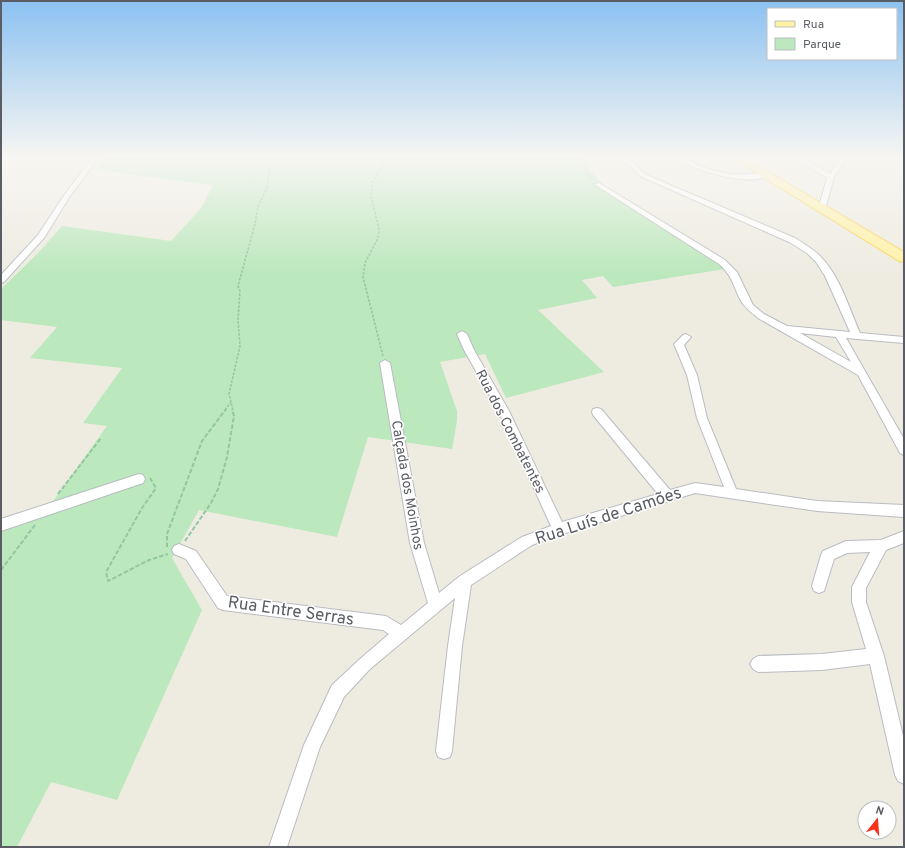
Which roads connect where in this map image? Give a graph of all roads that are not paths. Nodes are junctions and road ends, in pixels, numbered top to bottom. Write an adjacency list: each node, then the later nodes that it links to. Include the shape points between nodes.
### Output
1 (67, 196): 8 (street, via 41,236)
2 (616, 196): 9 (street, via 722,262 733,272 750,308)
3 (691, 196): 12 (street, via 806,248 820,260 827,271)
4 (800, 196): 6 (main road)
5 (825, 196): 6 (street, via 823,204)
6 (817, 206): 7 (main road)
7 (904, 258)
8 (1, 280)
9 (785, 329): 11 (street); 16 (street)
10 (462, 334): 24 (street, Rua dos Combatentes, via 504,411)
11 (839, 334): 12 (street); 16 (street)
12 (857, 336): 14 (street)
13 (686, 337): 20 (street, via 679,344 692,375 702,418)
14 (904, 340)
15 (385, 363): 30 (street, Calçada dos Moinhos, via 417,543)
16 (862, 373): 18 (street)
17 (597, 412): 21 (street)
18 (904, 450)
19 (139, 479): 23 (street)
20 (732, 493): 21 (street, Rua Luís de Camões, via 695,488); 22 (street, Rua Luís de Camões, via 817,506)
21 (667, 495): 24 (street, Rua Luís de Camões)
22 (904, 511)
23 (1, 525)
24 (559, 528): 28 (street, Rua Luís de Camões, via 527,541)
25 (904, 537): 26 (street)
26 (881, 546): 29 (street, via 846,547 828,555); 32 (street, via 859,587 859,602)
27 (174, 552): 31 (street, Rua Entre Serras, via 191,555 223,603 386,623)
28 (465, 581): 30 (street, Rua Luís de Camões); 34 (street)
29 (819, 586)
30 (436, 606): 31 (street, Rua Luís de Camões)
31 (400, 634): 36 (street, Rua Luís de Camões, via 338,691 312,745)
32 (876, 656): 33 (street, via 822,662); 35 (street)
33 (758, 664)
34 (444, 751)
35 (904, 775)
36 (278, 847)

